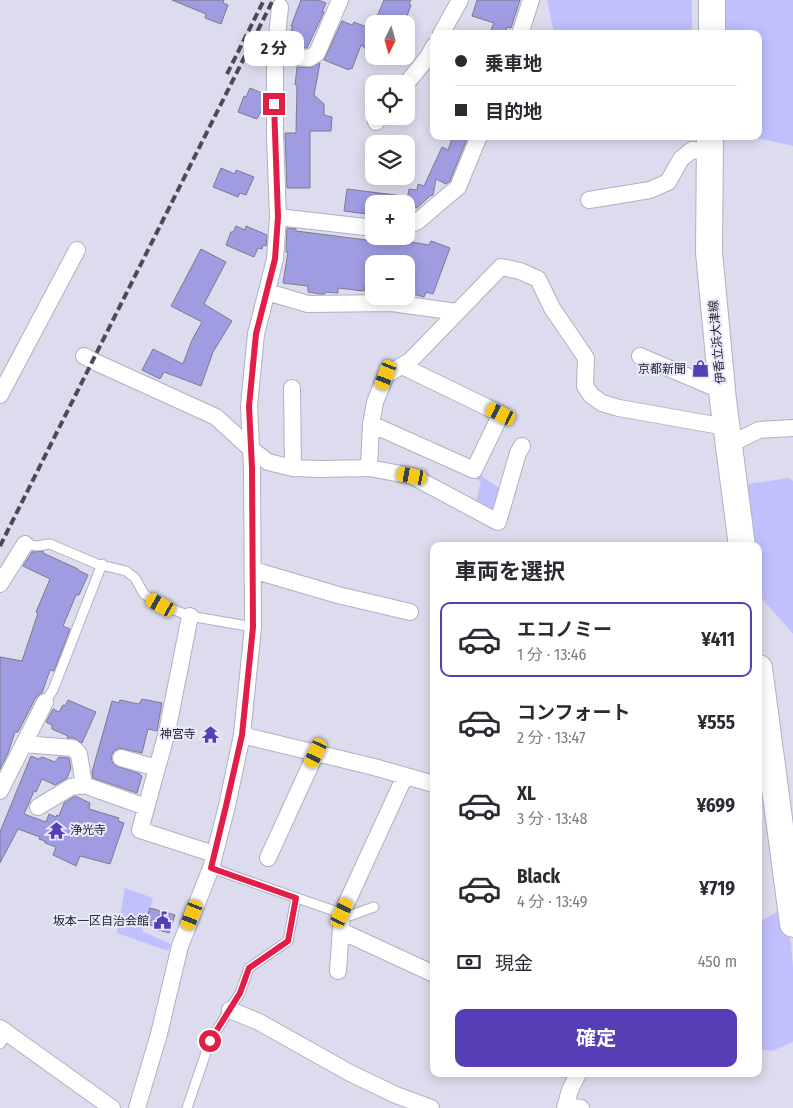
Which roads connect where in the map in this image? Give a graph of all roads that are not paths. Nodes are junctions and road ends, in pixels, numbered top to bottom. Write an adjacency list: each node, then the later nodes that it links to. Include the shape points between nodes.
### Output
1 (340, 0): 10 (street, via 317,53 310,58)
2 (460, 0): 6 (street)
3 (531, 0): 7 (street)
4 (712, 0): 8 (main road)
5 (280, 7): 10 (street)
6 (443, 30)
7 (521, 30)
8 (712, 30)
9 (430, 53): 11 (street)
10 (275, 56): 15 (street, via 274,137)
11 (413, 75)
12 (477, 140): 16 (street, via 458,187)
13 (710, 144): 14 (street, via 692,150 681,159 668,182 650,190); 25 (main road, 伊香立浜大津線, via 709,252)
14 (589, 200)
15 (278, 217): 17 (street); 19 (street, via 275,259)
16 (415, 222)
17 (365, 227)
18 (77, 250): 26 (street)
19 (267, 292): 20 (street, via 308,304 392,303); 31 (street, via 256,343 249,406)
20 (457, 312): 23 (street); 29 (street, via 501,267 538,279 552,308 586,358 585,386 591,395 618,408)
21 (84, 356): 31 (street, via 216,417)
22 (640, 356): 25 (street)
23 (402, 366): 27 (street, via 386,375 375,402); 27 (street, via 501,414 474,470)
24 (292, 388): 32 (street)
25 (722, 391): 29 (main road, 伊香立浜大津線)
26 (0, 395)
27 (371, 424): 33 (street)
28 (793, 428): 29 (street)
29 (728, 436): 34 (main road, 伊香立浜大津線)
30 (522, 446): 33 (street, via 498,522 412,476)
31 (251, 449): 32 (street, via 268,462); 37 (street)
32 (293, 468): 33 (street)
33 (369, 468)
34 (741, 542)
35 (25, 544): 36 (lane, via 50,544); 38 (street)
36 (102, 564): 40 (lane, via 126,571 151,600); 43 (lane, via 53,690)
37 (253, 570): 39 (street); 41 (street)
38 (0, 584)
39 (410, 612)
40 (190, 616): 41 (lane); 48 (street)
41 (253, 627): 44 (street)
42 (762, 691): 60 (main road)
43 (45, 702): 45 (street)
44 (242, 735): 46 (street); 56 (street)
45 (24, 744): 51 (street, via 73,748 79,754); 52 (street)
46 (316, 753): 49 (street); 55 (street)
47 (121, 758): 48 (street)
48 (157, 768): 53 (street)
49 (405, 776): 50 (street); 59 (street)
50 (430, 783)
51 (84, 785): 53 (street); 54 (street, via 71,787)
52 (0, 791)
53 (146, 807): 56 (street, via 140,830)
54 (38, 808)
55 (268, 858)
56 (213, 861): 57 (lane); 69 (street, via 180,946)
57 (296, 898): 59 (lane); 64 (lane, via 288,941 249,968)
58 (374, 907): 59 (lane, via 349,916)
59 (342, 913): 61 (street)
60 (793, 924)
61 (341, 932): 62 (street); 63 (street)
62 (338, 971)
63 (430, 972)
64 (230, 1010): 70 (lane, via 210,1041); 71 (street, via 259,1022 350,1073)
65 (3, 1035): 68 (street)
66 (576, 1077): 67 (street, via 570,1090)
67 (571, 1107)
68 (112, 1108)
69 (137, 1108)
70 (187, 1108)
71 (431, 1108)

